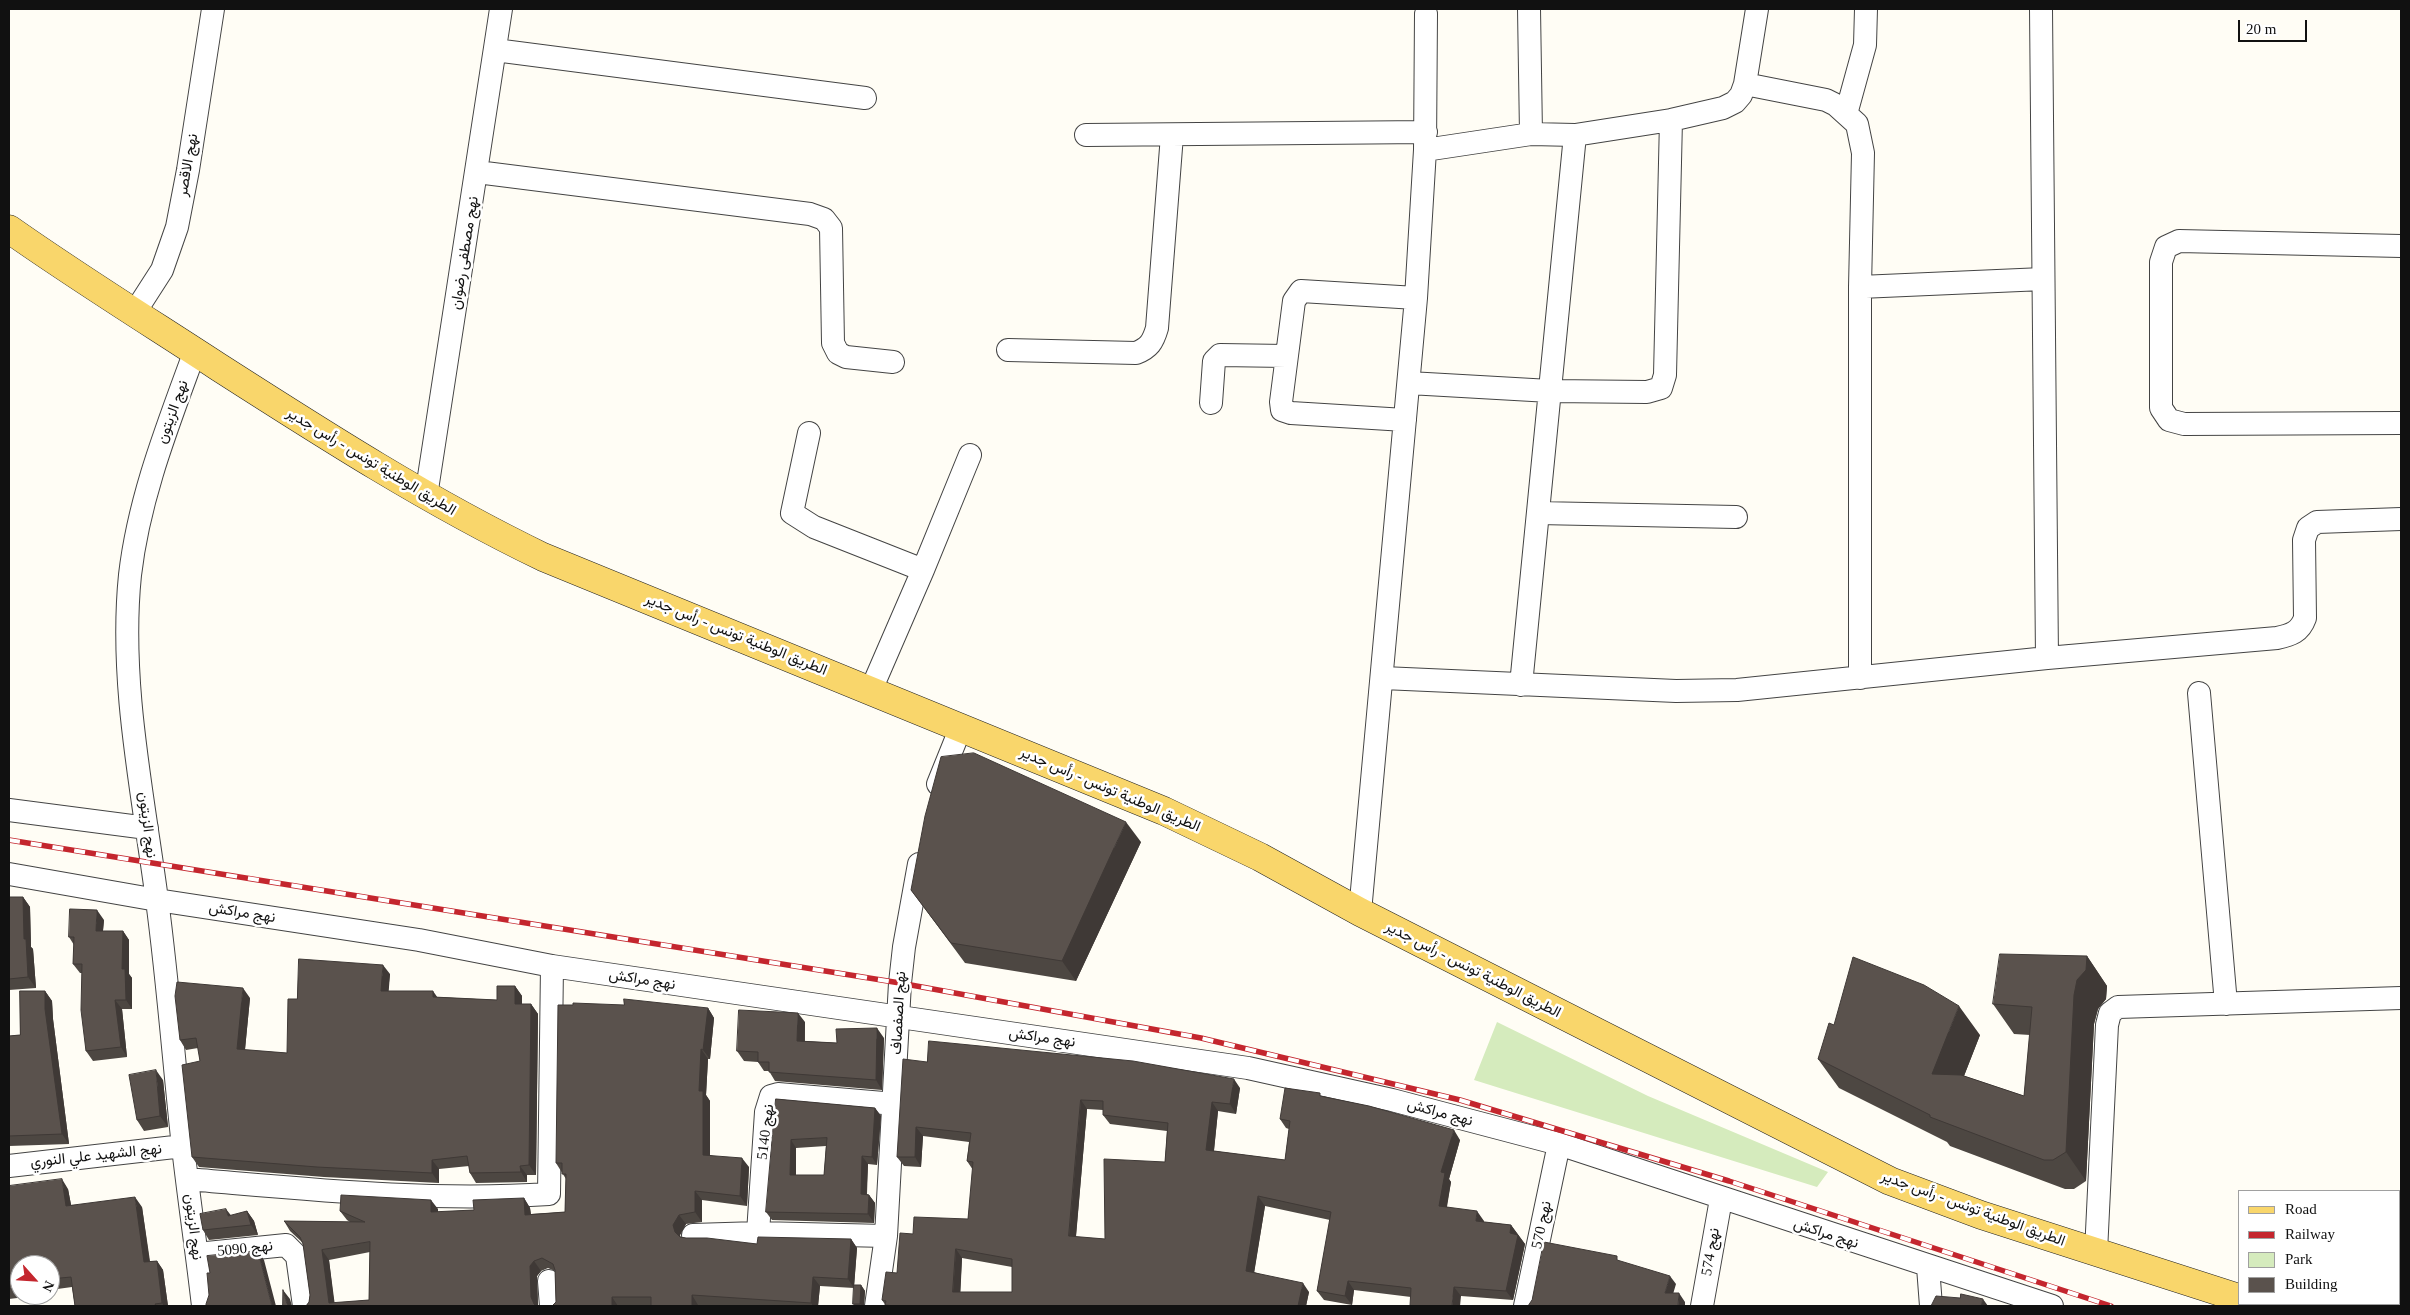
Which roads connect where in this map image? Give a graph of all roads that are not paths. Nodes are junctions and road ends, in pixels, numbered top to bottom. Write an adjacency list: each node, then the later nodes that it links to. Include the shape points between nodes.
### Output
1 (213, 9): 24 (street, نهج الاقصر, via 177,227 162,270)
2 (501, 9): 8 (street, نهج مصطفى رضوان)
3 (1529, 9): 13 (street)
4 (1757, 9): 9 (street)
5 (1866, 9): 11 (street, via 1865,46)
6 (2041, 9): 21 (street)
7 (1426, 14): 17 (street)
8 (495, 50): 10 (street); 18 (street, نهج مصطفى رضوان)
9 (1746, 84): 11 (street, via 1826,100); 12 (street, via 1735,102 1723,108)
10 (865, 98)
11 (1846, 114): 22 (street, via 1857,124 1863,153)
12 (1671, 120): 16 (street); 30 (street, via 1665,375 1662,388 1647,392)
13 (1531, 134): 16 (street); 17 (street)
14 (1086, 135): 15 (street)
15 (1172, 135): 17 (street); 25 (street, via 1154,340 1147,349 1136,353)
16 (1575, 135): 30 (street)
17 (1426, 141): 23 (street)
18 (477, 172): 28 (street, via 810,214 824,219 831,228 833,343 838,353 846,357); 36 (street, نهج مصطفى رضوان)
19 (9, 229): 24 (main road, الطريق الوطنية تونس - رأس جدير)
20 (2401, 246): 33 (street, via 2179,242 2166,247 2162,262 2160,408 2169,420 2184,424)
21 (2043, 279): 22 (street); 41 (street)
22 (1860, 287): 43 (street)
23 (1416, 298): 27 (street, via 1301,291 1294,301); 29 (street)
24 (135, 312): 26 (main road, الطريق الوطنية تونس - رأس جدير)
25 (1008, 350)
26 (194, 351): 36 (main road, الطريق الوطنية تونس - رأس جدير); 50 (street, نهج الزيتون, via 156,459 140,516 130,574 128,674)
27 (1286, 356): 31 (street, via 1220,354 1214,361); 32 (street, via 1282,410)
28 (893, 362)
29 (1409, 382): 30 (street); 32 (street)
30 (1550, 391): 37 (street)
31 (1211, 403)
32 (1405, 420): 42 (street)
33 (2401, 423)
34 (809, 433): 40 (street, via 792,514 814,527)
35 (970, 455): 40 (street)
36 (426, 496): 45 (main road, الطريق الوطنية تونس - رأس جدير, via 543,557)
37 (1538, 513): 38 (street); 44 (street)
38 (1736, 517)
39 (2401, 519): 41 (street, via 2317,522 2308,528 2304,540 2305,618 2301,628 2291,635)
40 (923, 570): 45 (street)
41 (2047, 658): 43 (street)
42 (1382, 678): 44 (street); 54 (street)
43 (1860, 678): 44 (street, via 1737,690)
44 (1521, 685)
45 (871, 690): 47 (main road, الطريق الوطنية تونس - رأس جدير)
46 (2200, 693): 57 (street)
47 (961, 727): 48 (street); 54 (main road, الطريق الوطنية تونس - رأس جدير, via 1164,811 1260,857)
48 (933, 801)
49 (9, 810): 50 (street)
50 (147, 828): 53 (street, نهج الزيتون)
51 (923, 845): 58 (street, نهج الصفصاف, via 904,947)
52 (9, 874): 53 (street, نهج مراكش)
53 (157, 900): 55 (street, نهج مراكش, via 419,940); 61 (street, نهج الزيتون)
54 (1360, 912): 68 (main road, الطريق الوطنية تونس - رأس جدير, via 1890,1181)
55 (552, 966): 58 (street, نهج مراكش); 63 (street, via 549,1194 489,1198 420,1196)
56 (2401, 998): 57 (street)
57 (2226, 1004): 68 (street, via 2118,1007 2110,1014)
58 (897, 1017): 59 (street, نهج الصفصاف); 60 (street, نهج مراكش, via 1248,1068 1392,1100)
59 (895, 1104): 65 (street, نهج 5140, via 771,1096 766,1112); 67 (street, نهج الصفصاف)
60 (1559, 1144): 64 (street, نهج مراكش); 77 (street, نهج 570)
61 (183, 1146): 62 (street, نهج الشهيد علي النوري); 63 (street, نهج الزيتون)
62 (9, 1166)
63 (187, 1179): 69 (street, نهج الزيتون)
64 (1721, 1199): 70 (street, نهج مراكش); 78 (street, نهج 574)
65 (758, 1233): 66 (street); 67 (street)
66 (693, 1235)
67 (886, 1236): 76 (street, نهج الصفصاف)
68 (2096, 1252): 72 (main road, الطريق الوطنية تونس - رأس جدير)
69 (197, 1254): 73 (street, نهج الزيتون); 74 (street, نهج 5090, via 286,1245 297,1256)
70 (1928, 1267): 79 (street); 80 (street, نهج مراكش)
71 (549, 1281): 75 (street)
72 (2238, 1298)
73 (203, 1306)
74 (304, 1306)
75 (551, 1306)
76 (876, 1306)
77 (1525, 1306)
78 (1702, 1306)
79 (1931, 1306)
80 (2052, 1306)

